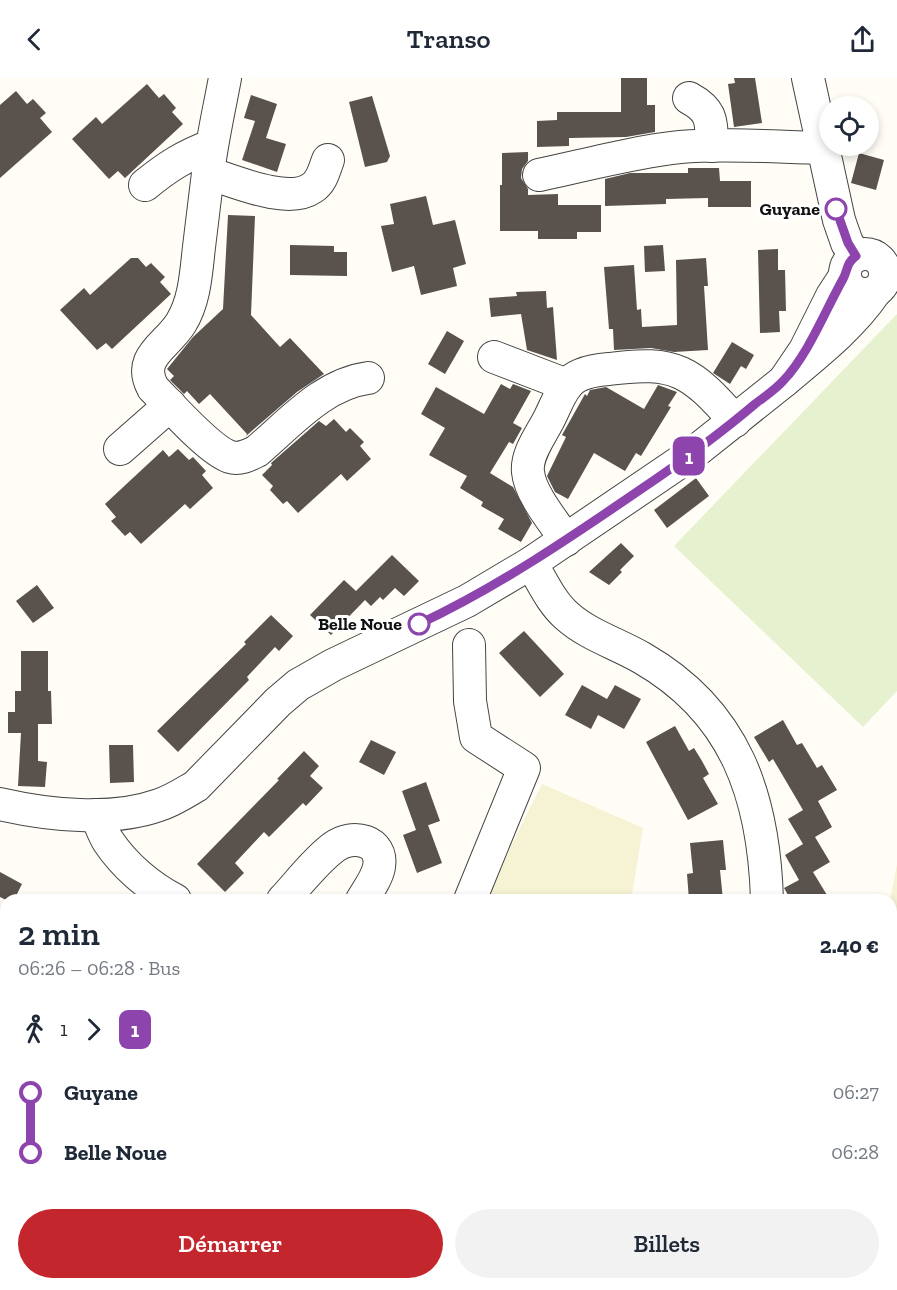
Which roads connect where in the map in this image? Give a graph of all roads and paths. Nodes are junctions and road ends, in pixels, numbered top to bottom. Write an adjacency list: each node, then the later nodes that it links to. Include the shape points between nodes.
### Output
1 (225, 78): 8 (street)
2 (808, 78): 4 (street)
3 (689, 98): 5 (street, via 711,118)
4 (819, 126)
5 (712, 146): 6 (street); 10 (street, via 636,154)
6 (819, 148)
7 (826, 156): 12 (street, via 848,243)
8 (210, 160): 9 (street, via 261,189 291,195 314,187); 11 (street, via 195,152 170,164); 18 (street, via 192,298 179,327 150,359 147,369 153,388)
9 (328, 160)
10 (539, 175)
11 (145, 185)
12 (850, 266): 13 (street, via 863,254 878,258); 16 (street, via 806,350)
13 (886, 276): 16 (street, via 864,308)
14 (494, 357): 17 (street)
15 (368, 378): 18 (street, via 340,385 327,393 257,451 238,458 220,452)
16 (784, 381): 19 (street)
17 (567, 385): 19 (street, via 592,371 647,365 670,367 708,391); 21 (street, via 530,456 528,471 540,500)
18 (170, 405): 20 (street)
19 (735, 421): 21 (street)
20 (120, 449)
21 (566, 540): 22 (street)
22 (531, 563): 25 (street, via 467,601 298,685 196,786 180,796 135,811); 30 (street, via 567,615 671,677 691,692 717,722 738,758 753,797 763,843)
23 (469, 645): 29 (street, via 470,701 476,737 524,768)
24 (0, 804): 25 (street, via 65,815)
25 (96, 814): 26 (street, via 108,840 127,863)
26 (163, 894)
27 (289, 894): 28 (street, via 334,846 355,838 376,850 379,860 379,869)
28 (365, 894)
29 (472, 894)
30 (767, 894)

